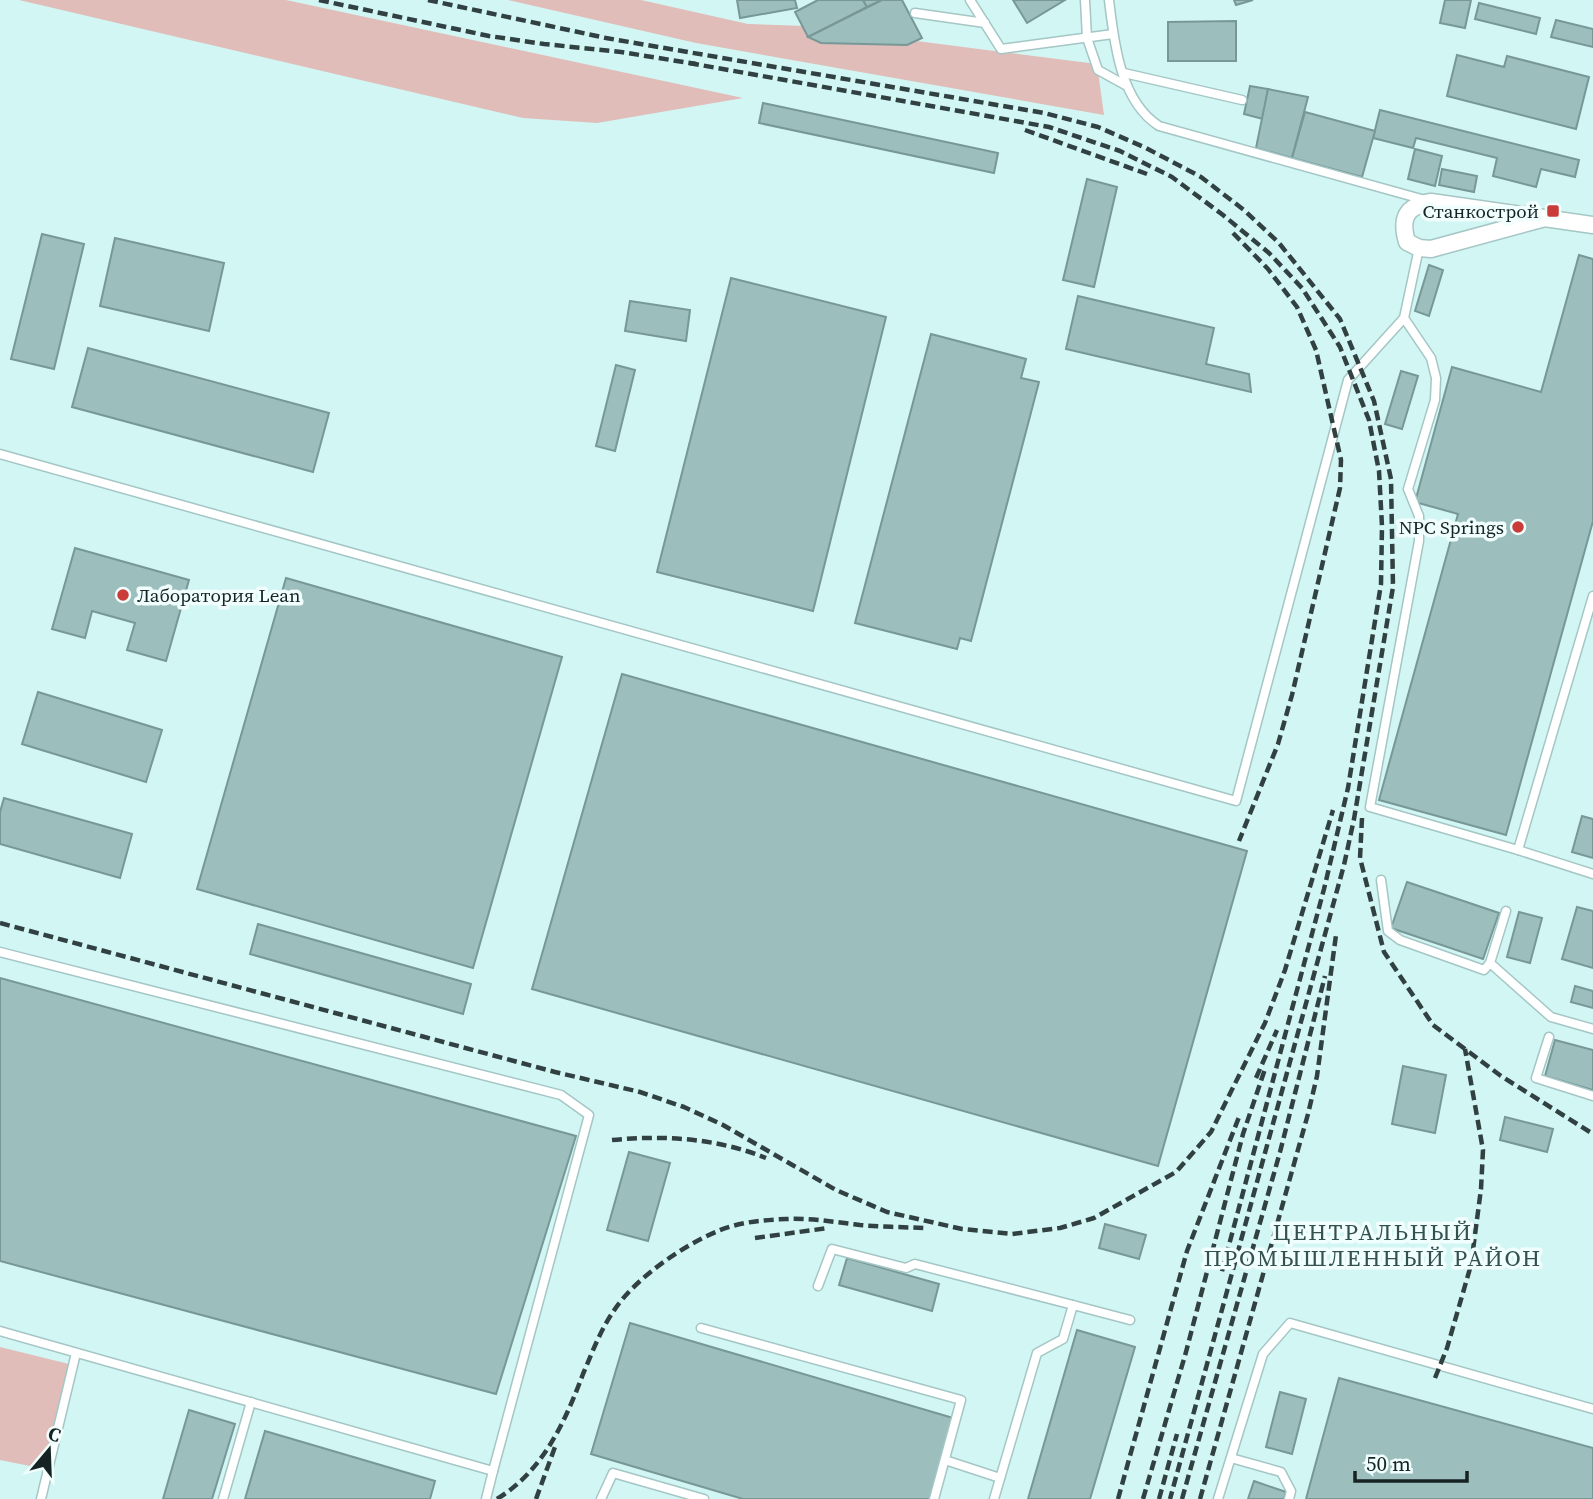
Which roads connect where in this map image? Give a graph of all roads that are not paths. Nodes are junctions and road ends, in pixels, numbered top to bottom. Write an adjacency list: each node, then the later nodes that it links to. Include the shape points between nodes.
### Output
1 (970, 0): 5 (lane)
2 (1085, 0): 7 (lane)
3 (1109, 0): 6 (lane)
4 (915, 13): 5 (lane)
5 (985, 23): 7 (lane, via 1001,49)
6 (1113, 34): 7 (lane); 8 (lane)
7 (1087, 38): 9 (lane, via 1098,70)
8 (1124, 73): 9 (lane); 10 (lane)
9 (1127, 86): 11 (lane, via 1137,106 1166,130)
10 (1242, 100)
11 (1431, 202): 12 (street); 14 (street, via 1408,212 1403,228 1407,242)
12 (1545, 218): 13 (street); 14 (street, via 1431,249)
13 (1593, 225)
14 (1419, 248): 15 (lane)
15 (1404, 318): 16 (lane, via 1348,380 1236,801); 18 (lane, via 1431,358 1435,400 1408,489 1419,516 1419,541 1370,807)
16 (0, 454)
17 (1593, 596): 18 (lane)
18 (1518, 850): 19 (lane)
19 (1593, 874)
20 (1381, 880): 23 (lane, via 1388,931 1400,940 1484,970)
21 (1506, 911): 23 (lane)
22 (0, 953): 37 (lane, via 561,1095 589,1115)
23 (1490, 963): 24 (lane, via 1551,1017)
24 (1593, 1029)
25 (1549, 1037): 26 (lane, via 1536,1078)
26 (1593, 1096)
27 (818, 1286): 28 (lane, via 832,1249 906,1268 915,1264)
28 (1073, 1306): 29 (lane); 38 (lane, via 1063,1339 1037,1353)
29 (1130, 1320)
30 (701, 1328): 36 (lane, via 961,1400)
31 (0, 1331): 32 (lane)
32 (76, 1353): 33 (lane); 39 (lane)
33 (251, 1402): 37 (lane); 40 (lane)
34 (1593, 1409): 35 (lane, via 1290,1323 1263,1354)
35 (1231, 1458): 46 (lane); 47 (lane, via 1281,1472 1291,1491)
36 (945, 1460): 38 (lane); 44 (lane)
37 (493, 1471): 41 (lane)
38 (1000, 1478): 45 (lane)
39 (41, 1499)
40 (223, 1499)
41 (485, 1499)
42 (601, 1499): 43 (lane, via 613,1473)
43 (704, 1499)
44 (934, 1499)
45 (994, 1499)
46 (1218, 1499)
47 (1289, 1499)

